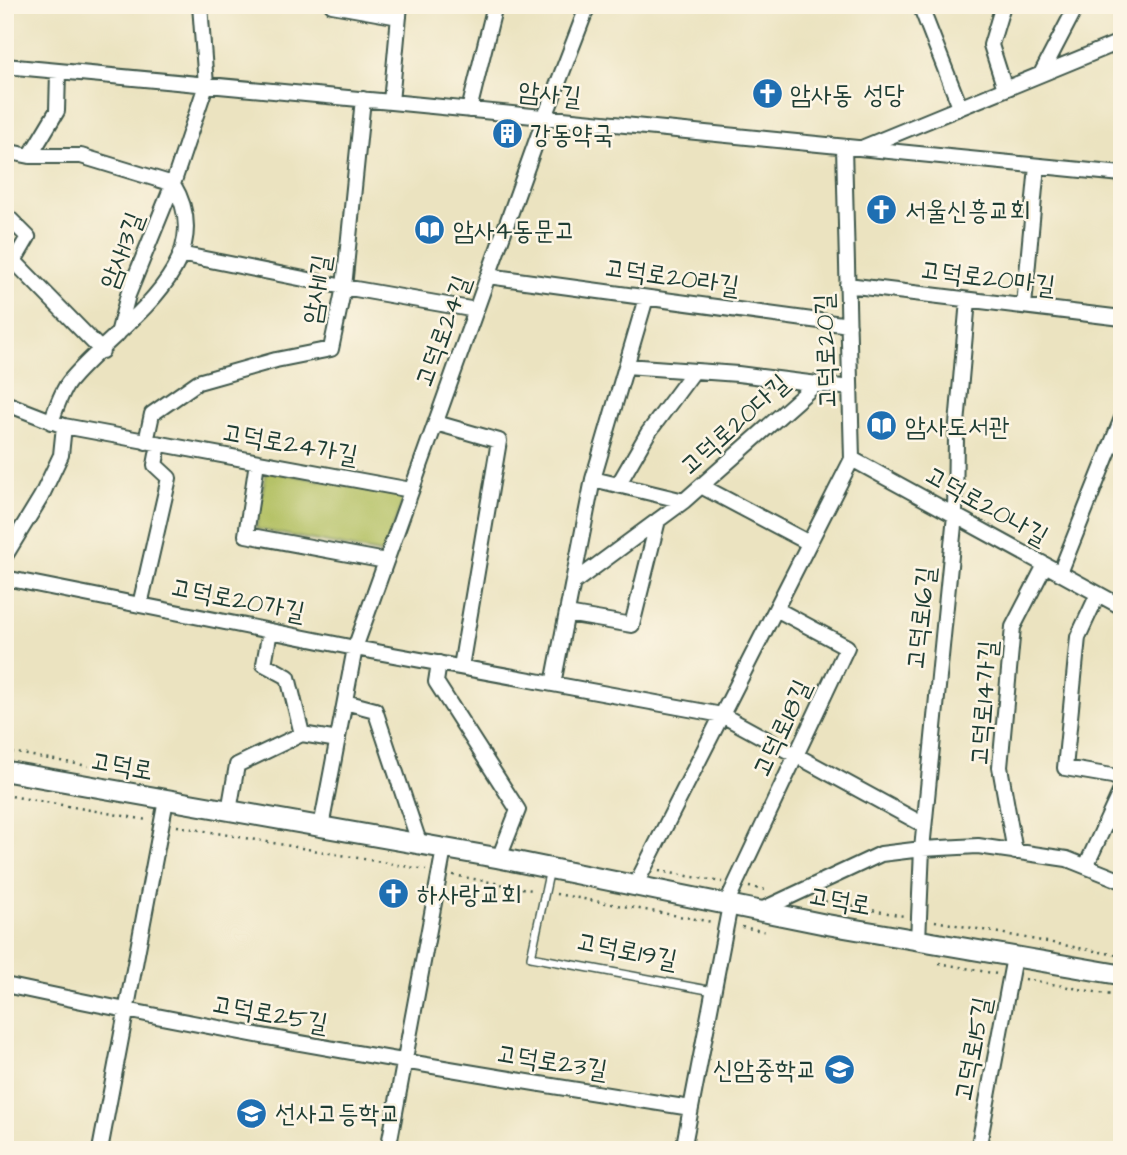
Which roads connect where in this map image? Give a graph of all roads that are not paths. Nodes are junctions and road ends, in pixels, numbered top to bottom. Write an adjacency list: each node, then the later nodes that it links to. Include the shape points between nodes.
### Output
1 (200, 5): 13 (street)
2 (332, 5): 8 (street)
3 (495, 5): 18 (street)
4 (588, 5): 19 (street, 고덕로24길)
5 (920, 5): 17 (street)
6 (1003, 5): 14 (street, via 991,45)
7 (1077, 5): 12 (street)
8 (399, 11): 16 (street)
9 (1122, 41): 12 (street)
10 (5, 66): 11 (street, 암사길)
11 (58, 71): 13 (street, 암사길); 23 (street, via 57,111)
12 (1041, 74): 14 (street)
13 (206, 85): 15 (street, 암사길); 26 (street, 암사13길)
14 (1004, 89): 17 (street)
15 (363, 99): 16 (street, 암사길); 31 (street, 암사11길)
16 (391, 102): 18 (street, 암사길)
17 (960, 107): 21 (street)
18 (469, 110): 19 (street, 암사길)
19 (545, 117): 20 (street, 암사길); 29 (street, 고덕로24길)
20 (844, 147): 21 (street, 암사길); 30 (street, 고덕로20길)
21 (860, 148): 24 (street, 암사길)
22 (5, 151): 23 (street)
23 (30, 156): 26 (street, via 81,156)
24 (1037, 166): 25 (street, 암사길); 34 (street)
25 (1122, 174)
26 (173, 184): 28 (street, 암사13길, via 180,196 187,239); 38 (street, 암사13길, via 128,295)
27 (5, 214): 39 (street, via 28,237 14,261)
28 (180, 254): 31 (street); 38 (street, 암사13길, via 166,284)
29 (488, 276): 32 (street, 고덕로20라길); 35 (street, 고덕로24길)
30 (848, 285): 33 (street, 고덕로20마길); 37 (street, 고덕로20길)
31 (344, 287): 35 (street); 48 (street, 암사11길, via 331,349 198,382 152,414)
32 (646, 298): 37 (street, 고덕로20라길); 40 (street)
33 (968, 300): 34 (street, 고덕로20마길); 56 (street, 고덕로16길, via 956,436)
34 (1024, 306): 36 (street, 고덕로20마길)
35 (476, 310): 46 (street, 고덕로24길)
36 (1122, 318)
37 (849, 325): 43 (street, 고덕로20길)
38 (118, 335): 39 (street, 암사13길)
39 (102, 351): 47 (street, 암사13길, via 68,383)
40 (626, 366): 41 (street, 고덕로20다길); 51 (street)
41 (694, 371): 42 (street, 고덕로20다길); 52 (street, 고덕로20다길, via 648,433)
42 (816, 384): 43 (street, 고덕로20다길); 53 (street, 고덕로20다길)
43 (850, 388): 49 (street, 고덕로20길)
44 (5, 403): 47 (street, 고덕로24가길)
45 (1122, 418): 62 (street)
46 (436, 423): 54 (street, 고덕로24길); 73 (street, via 499,442)
47 (58, 424): 48 (street, 고덕로24가길); 59 (street, 암사13길, via 61,455)
48 (153, 443): 50 (street, 고덕로24가길); 66 (street, via 155,466 169,478)
49 (852, 459): 56 (street, 고덕로20나길); 58 (street, 고덕로20길)
50 (257, 462): 54 (street, 고덕로24가길); 60 (street, via 246,535)
51 (593, 479): 52 (street, 고덕로20다길); 64 (street)
52 (618, 485): 55 (street, 고덕로20다길)
53 (701, 486): 55 (street, 고덕로20다길); 58 (street)
54 (411, 490): 60 (street, 고덕로24길)
55 (684, 501): 57 (street, 고덕로20다길)
56 (955, 515): 61 (street, 고덕로20나길); 85 (street, 고덕로16길)
57 (658, 520): 64 (street, 고덕로20다길); 69 (street, via 632,625)
58 (809, 543): 68 (street, 고덕로20길)
59 (5, 556)
60 (386, 561): 71 (street, 고덕로24길)
61 (1045, 565): 62 (street, 고덕로20나길); 90 (street, 고덕로14가길, via 1013,627 1000,767)
62 (1060, 573): 65 (street, 고덕로20나길)
63 (5, 578): 66 (street, 고덕로20가길)
64 (573, 583): 69 (street)
65 (1098, 594): 67 (street, 고덕로20나길); 81 (street, via 1078,637 1065,768)
66 (140, 605): 70 (street, 고덕로20가길)
67 (1122, 607)
68 (776, 609): 76 (street, 고덕로20길); 79 (street, 고덕로18길, via 847,647)
69 (567, 614): 74 (street)
70 (270, 631): 71 (street, 고덕로20가길); 77 (street, via 264,664 288,677)
71 (355, 648): 72 (street, 고덕로20가길); 75 (street, 고덕로24길)
72 (439, 663): 73 (street, 고덕로20가길); 91 (street, via 436,682 518,810)
73 (461, 667): 74 (street, 고덕로20가길)
74 (553, 684): 76 (street, 고덕로20가길)
75 (345, 702): 78 (street, 고덕로24길); 87 (street, via 375,710)
76 (722, 715): 79 (street); 95 (street, 고덕로20길)
77 (302, 734): 78 (street); 84 (street, via 237,765)
78 (338, 740): 86 (street, 고덕로24길)
79 (795, 754): 85 (street); 96 (street, 고덕로18길)
80 (5, 771): 83 (main road, 고덕로)
81 (1122, 780)
82 (1122, 789): 92 (street)
83 (166, 800): 84 (main road, 고덕로); 103 (street)
84 (229, 811): 86 (main road, 고덕로)
85 (924, 825): 89 (street, 고덕로16길)
86 (321, 827): 87 (main road, 고덕로)
87 (421, 845): 88 (main road, 고덕로)
88 (444, 849): 91 (main road, 고덕로); 104 (street)
89 (922, 849): 90 (street, via 978,846); 97 (street, via 881,854); 98 (street, 고덕로16길)
90 (1015, 852): 92 (street)
91 (499, 858): 93 (main road, 고덕로)
92 (1086, 866): 94 (street)
93 (550, 868): 95 (main road, 고덕로); 102 (lane, 고덕로19길, via 531,957)
94 (1122, 881)
95 (635, 886): 96 (main road, 고덕로)
96 (728, 905): 97 (main road, 고덕로); 102 (street)
97 (759, 911): 98 (main road, 고덕로)
98 (918, 940): 99 (main road, 고덕로)
99 (1012, 967): 100 (main road, 고덕로); 109 (street, 고덕로15길)
100 (1120, 970)
101 (5, 985): 103 (street, 고덕로25길)
102 (714, 992): 105 (street)
103 (126, 1011): 104 (street, 고덕로25길); 106 (street)
104 (404, 1062): 105 (street, 고덕로23길); 107 (street)
105 (691, 1108): 108 (street)
106 (100, 1150)
107 (388, 1150)
108 (683, 1150)
109 (978, 1150)

